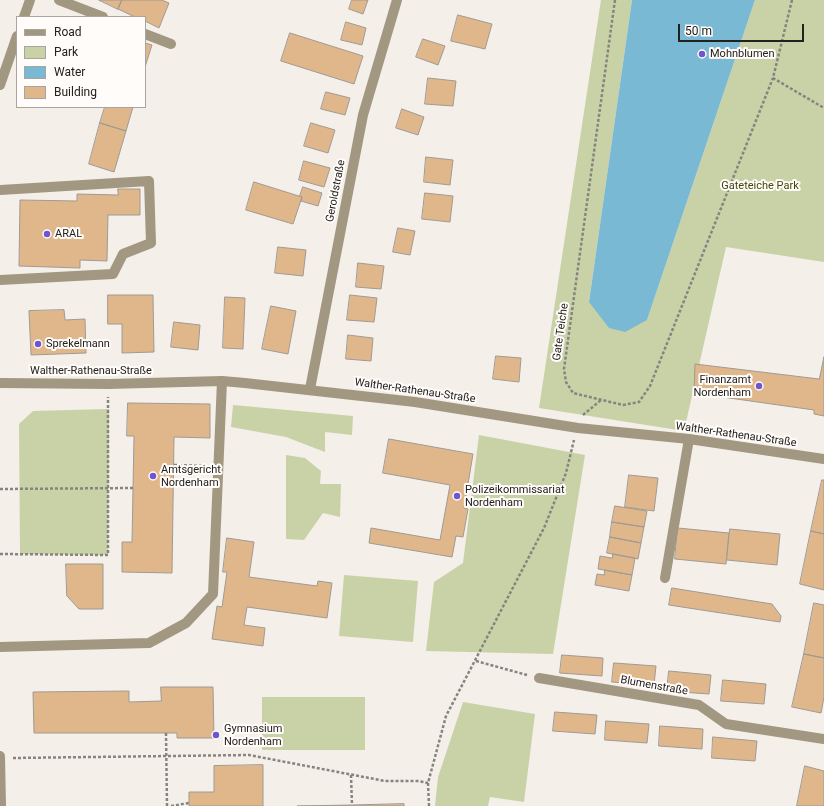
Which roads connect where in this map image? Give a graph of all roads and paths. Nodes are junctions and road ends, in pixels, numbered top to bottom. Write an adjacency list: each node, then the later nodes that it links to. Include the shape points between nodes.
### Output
1 (30, 0): 6 (street)
2 (59, 0): 7 (street)
3 (397, 0): 19 (street, Geroldstraße, via 363,116)
4 (615, 0): 20 (path, Gate Teiche, via 564,369 566,382 573,393)
5 (792, 0): 11 (path, Gate Teiche)
6 (24, 16)
7 (100, 16)
8 (146, 34): 10 (street)
9 (16, 39): 12 (street)
10 (171, 44)
11 (773, 78): 13 (path); 20 (path, Gate Teiche, via 650,386 639,402 623,405)
12 (0, 85)
13 (824, 108)
14 (0, 190): 15 (street, via 149,181 151,243 123,254 113,274)
15 (0, 280)
16 (222, 381): 18 (street, Walther-Rathenau-Straße); 19 (street, Walther-Rathenau-Straße); 25 (street)
17 (0, 383): 18 (street, Walther-Rathenau-Straße)
18 (108, 384): 26 (path)
19 (310, 390): 21 (street, Walther-Rathenau-Straße, via 415,402)
20 (601, 400): 21 (path, via 584,414)
21 (578, 428): 22 (street, Walther-Rathenau-Straße); 32 (path, via 566,474 544,528)
22 (689, 439): 23 (street, Walther-Rathenau-Straße); 30 (street)
23 (824, 460)
24 (174, 465): 25 (path)
25 (218, 466): 31 (street, via 213,594 186,623 149,643)
26 (109, 488): 27 (path); 28 (path); 29 (path, via 108,555)
27 (133, 488)
28 (0, 489)
29 (0, 554)
30 (665, 578)
31 (0, 647)
32 (476, 661): 33 (path); 39 (path, via 446,716)
33 (539, 678): 35 (street, Blumenstraße, via 699,706 726,724)
34 (166, 733): 36 (path)
35 (824, 739)
36 (166, 756): 37 (path); 38 (path, via 249,755); 43 (path)
37 (0, 757): 42 (street)
38 (351, 775): 39 (path, via 385,781); 41 (path)
39 (428, 783): 45 (path)
40 (189, 803): 44 (path)
41 (352, 805)
42 (1, 806)
43 (167, 806)
44 (171, 806)
45 (429, 806)

